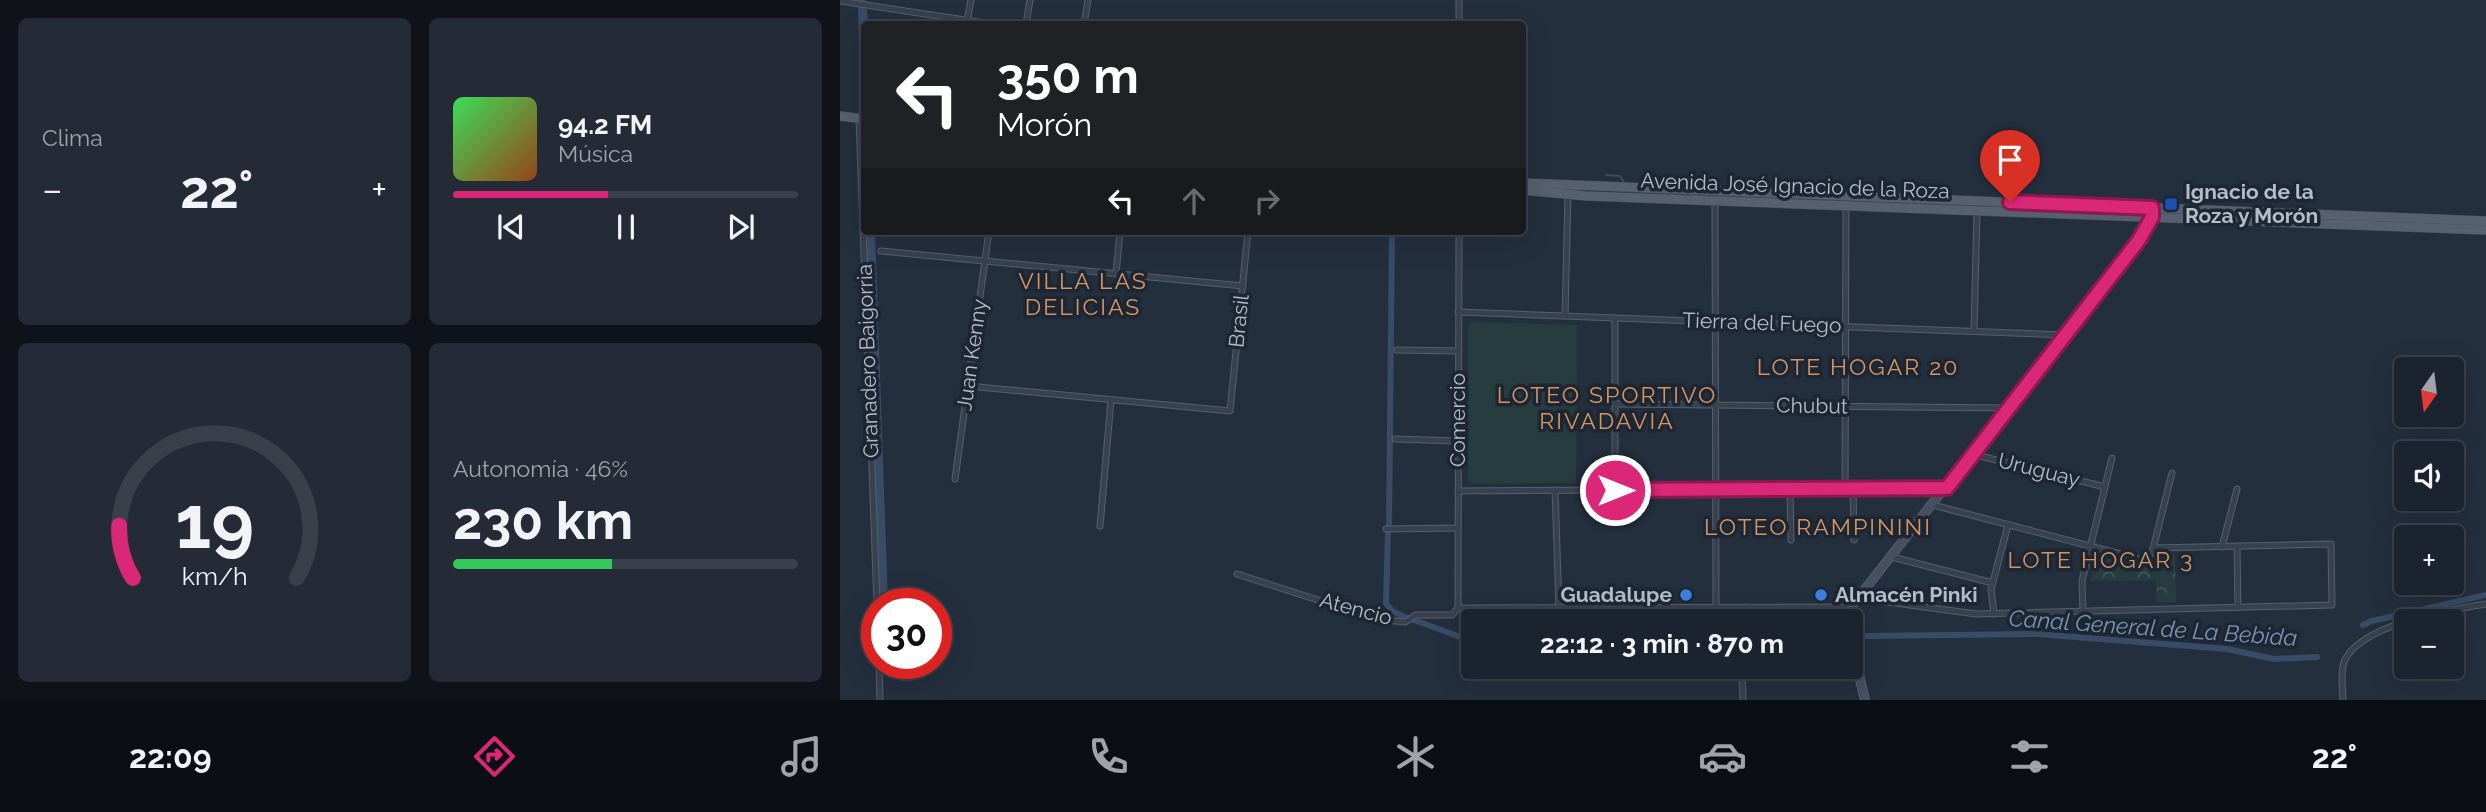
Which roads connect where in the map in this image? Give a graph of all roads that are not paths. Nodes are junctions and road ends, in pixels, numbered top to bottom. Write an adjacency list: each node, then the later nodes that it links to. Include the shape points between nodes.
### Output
1 (971, 0): 8 (street)
2 (1030, 0): 9 (street)
3 (1088, 0): 10 (street)
4 (1459, 0): 11 (street)
5 (844, 1): 7 (street)
6 (901, 2): 7 (street)
7 (902, 10): 8 (street)
8 (967, 21)
9 (1026, 21)
10 (1084, 21)
11 (1459, 21)
12 (840, 117): 13 (main road)
13 (861, 119)
14 (1526, 183): 20 (main road, Avenida José Ignacio de la Roza)
15 (1526, 190): 16 (main road, Avenida José Ignacio de la Roza)
16 (1568, 194): 17 (main road, Avenida José Ignacio de la Roza); 33 (street)
17 (1715, 200): 18 (main road, Avenida José Ignacio de la Roza); 35 (street)
18 (1846, 205): 19 (main road, Avenida José Ignacio de la Roza); 36 (street)
19 (1977, 211): 20 (main road, Avenida José Ignacio de la Roza); 37 (street)
20 (2152, 213): 21 (main road, Avenida José Ignacio de la Roza); 22 (main road, Avenida José Ignacio de la Roza); 38 (street, via 2139,240)
21 (2486, 221)
22 (2486, 230)
23 (866, 235): 77 (street, Granadero Baigorria)
24 (988, 235): 29 (street, Juan Kenny)
25 (1120, 235): 30 (street)
26 (1248, 235): 31 (street, Brasil)
27 (1458, 235): 32 (street, Comercio)
28 (881, 251): 29 (street)
29 (985, 261): 30 (street); 41 (street, Juan Kenny)
30 (1116, 274): 31 (street)
31 (1243, 286): 42 (street, Brasil, via 1230,411)
32 (1458, 312): 33 (street, Tierra del Fuego); 40 (street, Comercio)
33 (1565, 316): 34 (street, Tierra del Fuego)
34 (1615, 318): 35 (street, Tierra del Fuego); 43 (street)
35 (1715, 321): 36 (street, Tierra del Fuego); 44 (street)
36 (1845, 326): 37 (street, Tierra del Fuego); 45 (street)
37 (1973, 331): 38 (street, Tierra del Fuego)
38 (2065, 335): 46 (street)
39 (1397, 351): 40 (street)
40 (1458, 351): 48 (street, Comercio)
41 (968, 386): 42 (street); 52 (street, Juan Kenny)
42 (1111, 400): 65 (street)
43 (1615, 404): 44 (street, Chubut); 61 (street)
44 (1715, 405): 45 (street, Chubut); 58 (street)
45 (1845, 406): 46 (street, Chubut); 55 (street)
46 (2008, 408): 49 (street)
47 (1395, 439): 48 (street)
48 (1458, 441): 62 (street, Comercio)
49 (1972, 454): 53 (street, Uruguay); 57 (street)
50 (2112, 458): 53 (street)
51 (2172, 473): 73 (street)
52 (955, 479)
53 (2105, 487): 71 (street)
54 (1790, 488): 55 (street); 58 (street); 68 (street)
55 (1845, 488): 56 (street)
56 (1853, 488): 57 (street); 69 (street)
57 (1947, 488): 63 (street)
58 (1716, 489): 61 (street); 80 (street)
59 (2236, 489): 72 (street)
60 (1555, 490): 61 (street); 62 (street); 85 (street)
61 (1615, 490)
62 (1458, 491): 67 (street, Comercio)
63 (1933, 505): 64 (street); 74 (street)
64 (2008, 525): 71 (street); 76 (street)
65 (1100, 526)
66 (1386, 528): 67 (street)
67 (1458, 528): 84 (street, Comercio)
68 (1791, 540)
69 (1854, 540)
70 (2238, 546): 72 (street); 83 (street); 83 (street, via 2331,544 2332,605)
71 (2090, 547): 73 (street, via 2143,560); 86 (street, via 2082,581)
72 (2222, 547): 73 (street)
73 (2154, 548)
74 (1892, 557): 76 (street); 78 (street)
75 (1237, 574): 84 (street, Atencio, via 1377,619 1405,622 1416,615 1452,615)
76 (1993, 583): 87 (street)
77 (877, 588)
78 (1858, 598): 82 (street); 87 (street)
79 (2486, 604): 94 (street, via 2399,623 2379,632 2350,652 2344,662)
80 (1716, 607): 81 (street, Atencio); 85 (street, Atencio)
81 (1744, 607): 82 (street, Atencio)
82 (1851, 607)
83 (2238, 607): 86 (street)
84 (1458, 608): 85 (street, Atencio)
85 (1559, 608)
86 (2083, 611): 87 (street)
87 (1994, 614)
88 (879, 679): 91 (street)
89 (1742, 679): 92 (street)
90 (1860, 679): 93 (street)
91 (880, 700)
92 (1743, 700)
93 (1865, 700)
94 (2343, 700)

